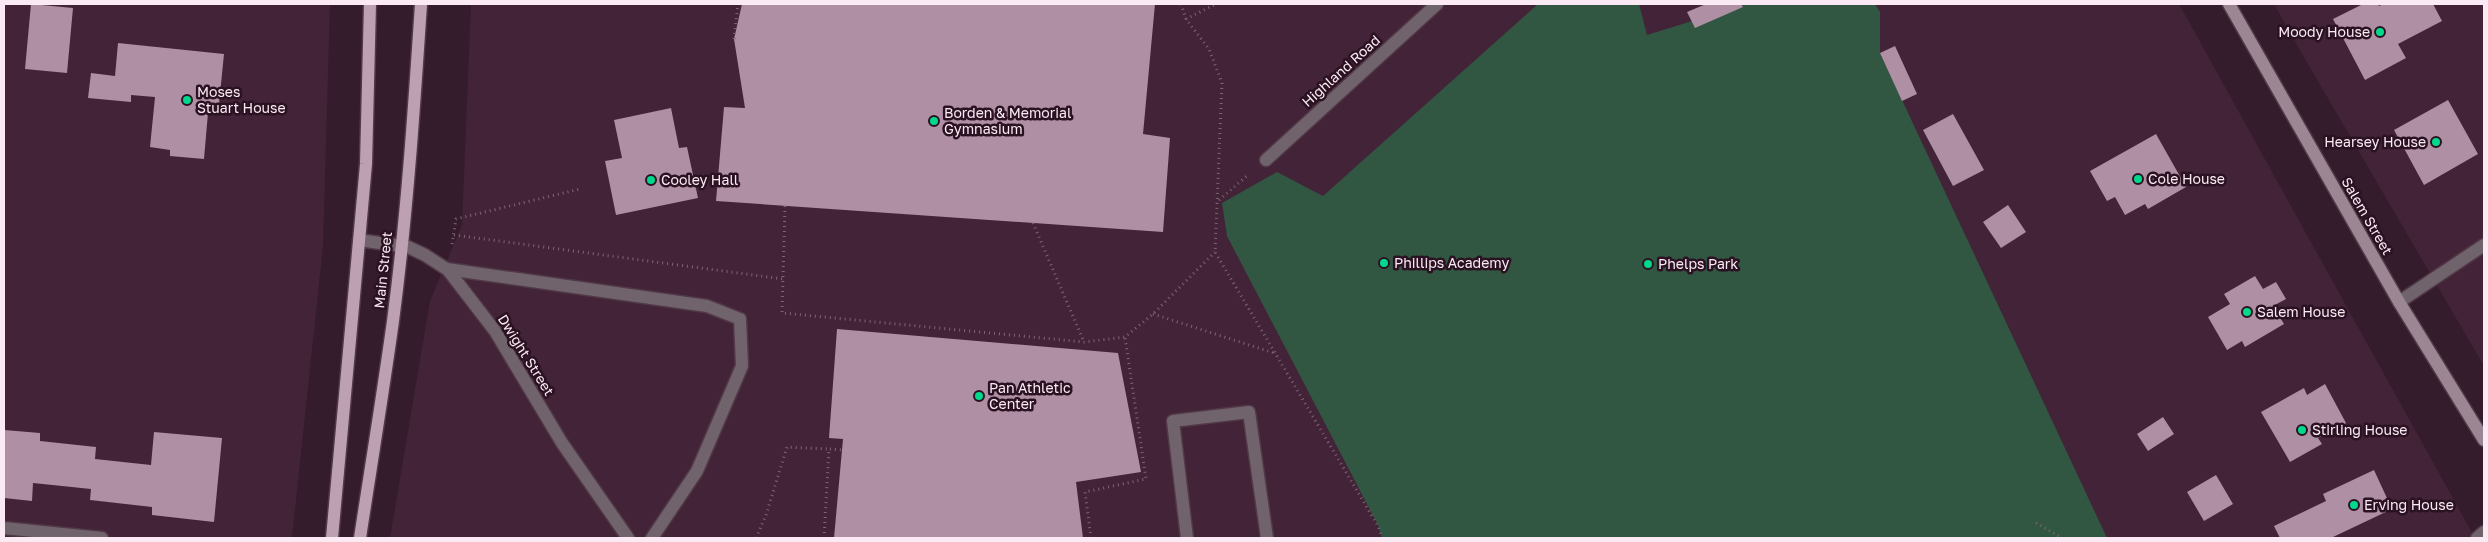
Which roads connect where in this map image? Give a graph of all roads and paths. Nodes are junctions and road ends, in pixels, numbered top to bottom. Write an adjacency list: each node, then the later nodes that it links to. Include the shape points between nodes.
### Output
1 (370, 4): 17 (main road, Main Street, via 366,164)
2 (421, 4): 19 (main road, Main Street)
3 (738, 4): 9 (path)
4 (1181, 4): 8 (path)
5 (1216, 4): 8 (path)
6 (1437, 4): 10 (street, Highland Road)
7 (2229, 4): 23 (street, Salem Street)
8 (1186, 18): 12 (path, via 1209,49 1222,83)
9 (734, 39)
10 (1266, 160): 12 (path)
11 (580, 189): 14 (path)
12 (1218, 201): 20 (path)
13 (785, 206): 22 (path)
14 (456, 219)
15 (1033, 223): 26 (path)
16 (454, 235): 22 (path)
17 (359, 240): 19 (street, Dwight Street); 35 (main road, Main Street)
18 (2484, 245): 23 (street)
19 (401, 246): 21 (street, Dwight Street, via 425,255); 36 (main road, Main Street, via 393,321)
20 (1215, 252): 24 (path); 27 (path)
21 (447, 269): 37 (street, Dwight Street, via 495,331 562,443); 38 (street, via 707,306 740,318 742,366 697,472)
22 (783, 279): 26 (path, via 782,313)
23 (2399, 302): 28 (street, Salem Street)
24 (1153, 314): 25 (path); 27 (path)
25 (1125, 338): 26 (path); 41 (path, via 1146,479 1085,492)
26 (1084, 342)
27 (1275, 353): 44 (path, via 1378,526)
28 (2484, 440)
29 (829, 449): 30 (path); 39 (path, via 787,447); 40 (path)
30 (842, 450)
31 (2036, 523): 45 (path)
32 (4, 528): 34 (street)
33 (2484, 532): 46 (street)
34 (102, 538)
35 (332, 538)
36 (360, 538)
37 (628, 538)
38 (652, 538)
39 (756, 538)
40 (824, 538)
41 (1091, 538)
42 (1187, 538): 43 (street, via 1173,421 1249,412)
43 (1267, 538)
44 (1382, 538)
45 (2062, 538)
46 (2477, 538)

